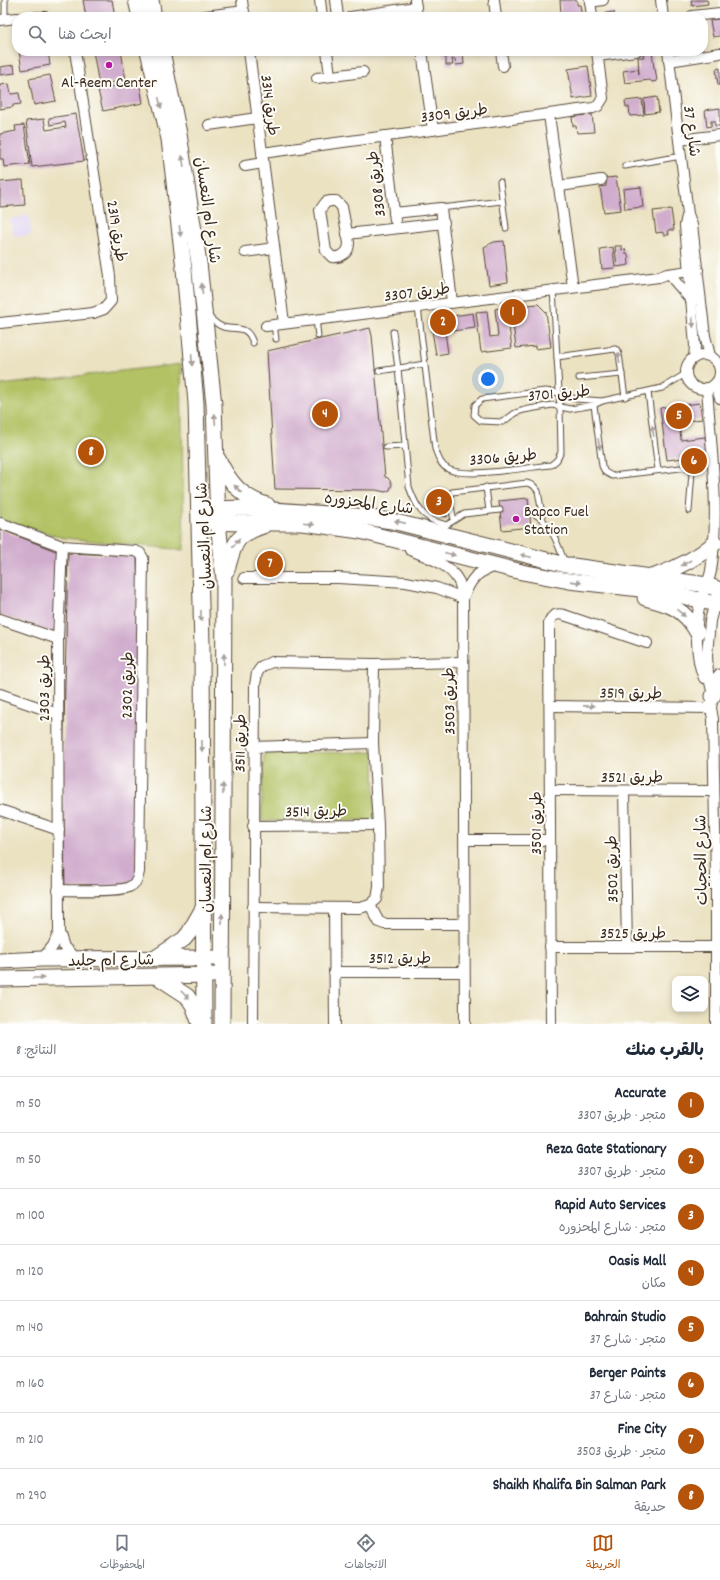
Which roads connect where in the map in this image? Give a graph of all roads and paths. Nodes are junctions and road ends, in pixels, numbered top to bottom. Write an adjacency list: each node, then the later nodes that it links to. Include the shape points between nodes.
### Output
1 (5, 0): 24 (lane)
2 (136, 0): 12 (main road)
3 (151, 0): 13 (main road)
4 (242, 0): 14 (street)
5 (320, 0): 15 (street)
6 (336, 0): 16 (street)
7 (494, 0): 18 (street)
8 (603, 0): 10 (street)
9 (661, 0): 20 (street)
10 (590, 1): 19 (street)
11 (416, 8): 17 (street)
12 (139, 12)
13 (153, 12)
14 (244, 12)
15 (321, 12)
16 (337, 12)
17 (387, 12)
18 (495, 12)
19 (591, 12)
20 (662, 12)
21 (720, 13): 22 (street)
22 (708, 14)
23 (12, 19): 24 (street)
24 (2, 20)
25 (720, 53): 26 (street)
26 (708, 54)
27 (76, 56): 73 (street, طريق 2319, via 110,276 111,300 104,309 93,313)
28 (149, 56): 107 (main road, شارع ام النعسان, one-way to 107, via 169,139 184,269 196,404)
29 (163, 56): 71 (main road, شارع ام النعسان, one-way to 29, via 179,134)
30 (250, 56): 41 (street, طريق 3314)
31 (328, 56): 38 (street)
32 (423, 56): 43 (street)
33 (502, 56): 36 (street)
34 (597, 56): 40 (street, طريق 3309, via 603,94 598,106)
35 (668, 56): 46 (street, شارع 37)
36 (503, 66)
37 (363, 72): 38 (street)
38 (330, 76): 39 (street)
39 (317, 78)
40 (549, 115): 43 (street, طريق 3309); 53 (street)
41 (257, 118): 42 (street); 48 (street, طريق 3314)
42 (209, 125)
43 (433, 130): 45 (street, طريق 3309)
44 (720, 135): 46 (street)
45 (385, 136): 48 (street, طريق 3309); 56 (street, طريق 3308)
46 (679, 140): 47 (street, شارع 37)
47 (681, 156): 50 (lane); 63 (street, شارع 37, via 688,214 685,225)
48 (262, 158): 49 (street); 61 (street, طريق 3314)
49 (245, 166)
50 (625, 166)
51 (601, 180): 53 (street)
52 (500, 182): 54 (lane)
53 (560, 186): 66 (street)
54 (502, 201): 55 (lane); 58 (lane)
55 (441, 208): 56 (street); 57 (street)
56 (394, 213): 59 (street, طريق 3308)
57 (444, 223): 59 (street, طريق 3308); 69 (street)
58 (506, 228)
59 (396, 229): 60 (street, طريق 3308)
60 (347, 234): 60 (street, via 349,248 346,252 336,257 328,254 320,210 326,202 336,201 342,207)
61 (274, 248): 62 (street); 74 (street, طريق 3314)
62 (246, 252)
63 (694, 274): 64 (street, طريق 3307, via 667,274); 65 (street, طريق 3307); 68 (street, شارع 37); 79 (street, شارع 37)
64 (659, 277): 65 (street, طريق 3307); 66 (street, طريق 3307)
65 (673, 279): 68 (street)
66 (573, 287): 67 (street, طريق 3307)
67 (553, 290): 69 (street, طريق 3307); 80 (lane, طريق 3306)
68 (691, 300): 81 (street, شارع 37, one-way to 81)
69 (452, 302): 70 (street, طريق 3307)
70 (418, 306): 72 (street, طريق 3307); 82 (lane, طريق 3306)
71 (204, 312): 78 (lane, via 218,325 244,330); 99 (main road, شارع ام النعسان, one-way to 71)
72 (316, 319): 74 (street, طريق 3307); 76 (lane)
73 (0, 323)
74 (274, 325): 77 (lane)
75 (393, 332): 84 (lane)
76 (318, 336)
77 (276, 339)
78 (254, 343)
79 (710, 356): 81 (street); 83 (street)
80 (557, 357): 87 (lane, one-way to 80, via 619,352 615,349); 91 (lane, طريق 3306)
81 (694, 358): 86 (street, via 688,364)
82 (425, 364): 84 (lane); 96 (lane, طريق 3306, via 435,448 439,461 447,469 458,473 551,465 557,460 560,452)
83 (719, 364): 89 (street, via 720,375)
84 (398, 368): 85 (lane); 97 (lane)
85 (379, 370)
86 (687, 372): 89 (street, via 692,384 699,388); 90 (lane, طريق 3701, via 662,388)
87 (622, 374): 88 (lane); 92 (lane)
88 (579, 378)
89 (715, 383): 93 (street); 115 (street)
90 (648, 392): 92 (lane, طريق 3701); 100 (lane, one-way to 90)
91 (559, 393): 94 (lane, طريق 3701, via 576,399); 96 (lane, طريق 3306); 96 (lane, طريق 3701, via 545,391 482,399 474,410 481,422 503,422 524,410 552,405)
92 (625, 397): 94 (lane, طريق 3701)
93 (720, 398)
94 (602, 401): 95 (lane, طريق 3701)
95 (594, 405): 96 (lane, طريق 3701, via 570,409); 100 (lane, one-way to 100, via 603,469 609,475)
96 (560, 407)
97 (405, 446): 98 (lane); 113 (lane, via 409,487 414,502 422,514)
98 (386, 447)
99 (217, 458): 103 (main road, one-way to 99, via 250,499 237,489); 108 (main road, شارع ام النعسان)
100 (658, 470): 105 (lane, via 686,466 690,468 692,472)
101 (486, 487): 104 (lane); 109 (lane, via 452,492 449,498); 110 (lane, via 527,483 533,485 538,491)
102 (500, 510): 104 (lane)
103 (285, 511): 108 (main road, شارع المحزوره, via 247,508); 113 (main road, شارع المحزوره, one-way to 103)
104 (490, 511): 109 (lane, via 464,514)
105 (689, 511)
106 (530, 512): 110 (lane)
107 (199, 515): 108 (main road, شارع المحزوره); 153 (main road, شارع ام النعسان, one-way to 153)
108 (218, 515): 112 (main road, شارع المحزوره); 122 (main road, شارع ام النعسان)
109 (454, 520): 113 (lane)
110 (542, 520): 117 (lane, via 554,535)
111 (0, 523): 116 (street, طريق 2302)
112 (270, 523): 114 (main road, شارع المحزوره, one-way to 114, via 303,523); 122 (main road, one-way to 112, via 230,553 236,542 250,531)
113 (442, 528): 117 (main road, شارع المحزوره, one-way to 113)
114 (382, 536): 118 (main road, شارع المحزوره, one-way to 118); 119 (street, via 396,545 434,560)
115 (715, 543): 120 (main road, one-way to 120, via 677,569); 125 (street, via 711,572)
116 (62, 546): 129 (street, طريق 2303); 150 (street, طريق 2302, via 135,550 143,558 140,857 138,879 129,887)
117 (566, 565): 120 (main road, شارع المحزوره)
118 (496, 566): 123 (main road, شارع المحزوره, one-way to 123, via 569,581); 126 (street, via 477,574 470,581)
119 (453, 573): 124 (street, via 451,585); 126 (street, via 460,583)
120 (654, 577): 125 (main road, شارع المحزوره)
121 (244, 578): 124 (street, via 374,579)
122 (224, 579): 163 (main road, شارع ام النعسان, one-way to 122)
123 (621, 587): 125 (main road, شارع المحزوره); 128 (main road, one-way to 128, via 633,595 676,608 693,623)
124 (437, 588): 126 (street)
125 (714, 594): 128 (street, شارع الحجيات); 135 (street, شارع الحجيات, via 707,660)
126 (463, 598): 131 (street, طريق 3503)
127 (0, 619): 129 (street)
128 (697, 632): 135 (street, شارع الحجيات, via 702,673)
129 (58, 639): 137 (street, طريق 2303)
130 (646, 643): 136 (street, طريق 3501, via 560,614 552,616 549,622)
131 (463, 662): 132 (street, طريق 3511); 147 (street, طريق 3503)
132 (374, 664): 138 (street); 139 (street, طريق 3511, via 272,662 262,666 257,673 255,685)
133 (720, 677): 135 (main road)
134 (0, 694): 137 (street)
135 (712, 702): 136 (street, طريق 3519, one-way to 135); 142 (street, شارع الحجيات)
136 (550, 706): 140 (street, طريق 3501)
137 (58, 714): 146 (street, طريق 2303)
138 (373, 743): 139 (street); 144 (street)
139 (253, 747): 145 (street, طريق 3511)
140 (550, 790): 141 (street, طريق 3521); 148 (street, طريق 3501)
141 (624, 791): 142 (street, طريق 3521); 158 (street, طريق 3502)
142 (714, 791): 149 (street, شارع الحجيات)
143 (0, 810): 146 (street)
144 (378, 824): 145 (street, طريق 3514); 151 (street, via 379,888 377,899)
145 (253, 826): 152 (street, طريق 3511)
146 (59, 830): 150 (street, طريق 2303)
147 (465, 840): 148 (street); 155 (street, طريق 3503)
148 (550, 840): 157 (street, طريق 3501)
149 (718, 882): 159 (street, شارع الحجيات)
150 (58, 890): 156 (street, طريق 2303)
151 (370, 905): 154 (street); 155 (street, via 379,922 386,925)
152 (253, 907): 154 (street); 175 (street, طريق 3511)
153 (203, 909): 160 (main road, via 184,939); 162 (main road, شارع ام النعسان)
154 (334, 909): 166 (street)
155 (464, 924): 167 (street, طريق 3503)
156 (59, 932): 161 (street, طريق 2303, via 64,948); 164 (street, طريق 2303, via 53,946)
157 (550, 947): 158 (street, طريق 3525); 178 (street, طريق 3501)
158 (627, 947): 159 (street, طريق 3525)
159 (716, 947): 179 (street, شارع الحجيات)
160 (157, 957): 161 (main road, شارع ام جليد); 162 (main road, شارع ام جليد)
161 (75, 958): 164 (main road, شارع ام جليد)
162 (203, 958): 163 (main road, شارع ام جليد); 168 (main road, شارع ام النعسان)
163 (222, 958): 169 (main road, شارع ام النعسان)
164 (42, 959): 165 (main road, شارع ام جليد)
165 (0, 961)
166 (334, 972): 167 (street, طريق 3512); 176 (street)
167 (464, 972): 177 (street, طريق 3503)
168 (203, 975): 169 (main road, شارع ام جليد); 170 (main road, شارع ام جليد); 173 (main road, شارع ام النعسان)
169 (222, 975): 174 (main road, شارع ام النعسان)
170 (158, 976): 171 (main road, شارع ام جليد, one-way to 170); 172 (main road, one-way to 172, via 188,996)
171 (0, 978)
172 (200, 1024)
173 (204, 1024)
174 (222, 1024)
175 (253, 1024)
176 (335, 1024)
177 (465, 1024)
178 (550, 1024)
179 (716, 1024)

